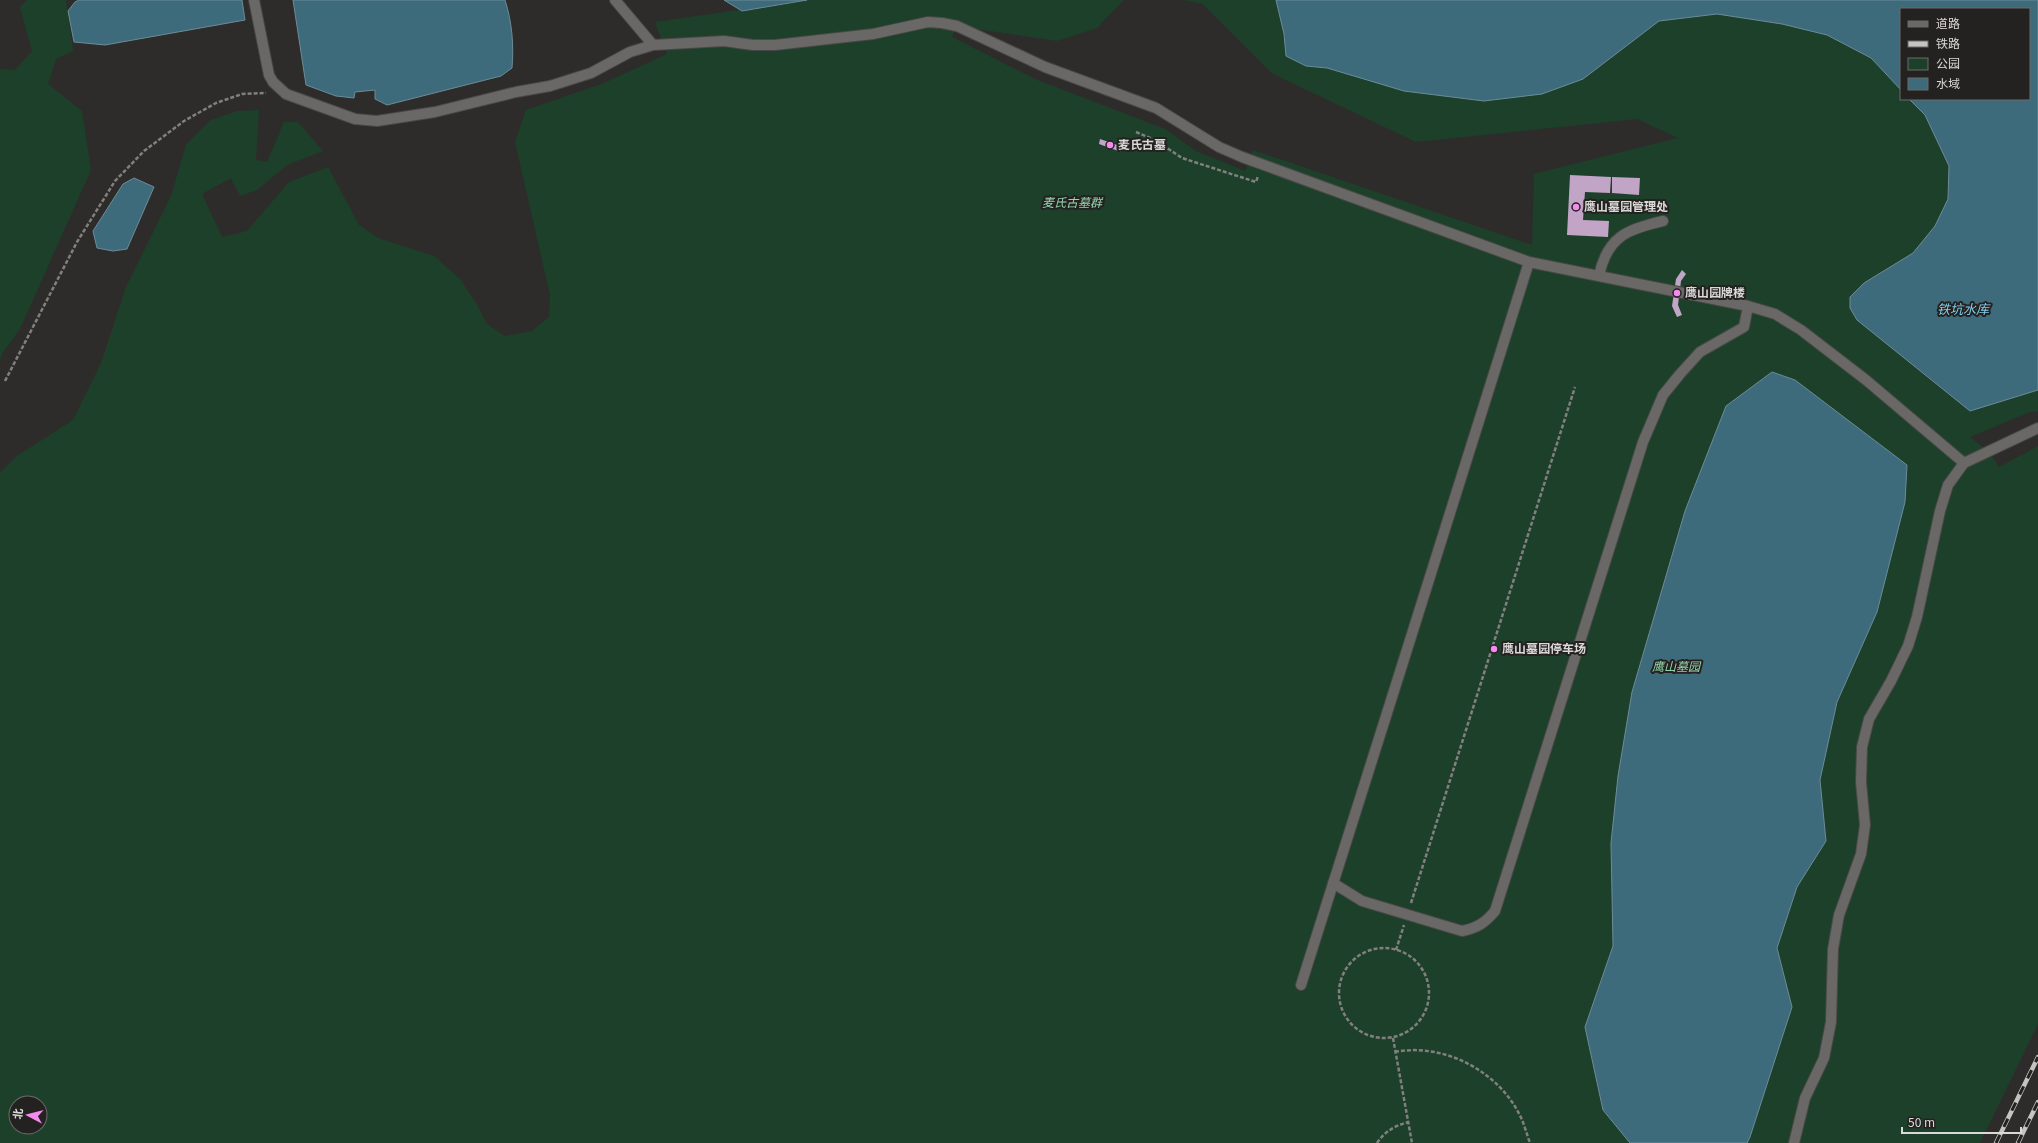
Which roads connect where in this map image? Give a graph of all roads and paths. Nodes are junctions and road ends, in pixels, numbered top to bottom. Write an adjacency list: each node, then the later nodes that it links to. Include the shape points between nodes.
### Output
1 (254, 0): 4 (street, via 269,75)
2 (615, 0): 3 (street)
3 (653, 46): 4 (street, via 630,52 590,73 550,86 435,112 377,121 355,119); 8 (street, via 724,41 775,45 873,34 928,22 957,26 1039,64 1156,108 1219,147 1242,157)
4 (286, 94): 11 (path, via 242,94 216,103 184,121 144,151 115,181 77,242)
5 (1136, 132): 6 (path, via 1155,140 1182,158)
6 (1256, 182)
7 (1663, 221): 9 (street, via 1640,226 1621,235 1603,258)
8 (1529, 262): 9 (street); 15 (street)
9 (1599, 276): 10 (street)
10 (1748, 306): 14 (street, via 1775,314 1801,330 1866,380); 16 (street, via 1744,327 1700,352 1663,395 1643,442 1495,911 1486,922 1474,929 1462,931)
11 (5, 381)
12 (1575, 387): 16 (path)
13 (2038, 428): 14 (street)
14 (1964, 463): 25 (street, via 1948,485 1942,504 1908,646 1869,719 1865,733 1861,782 1865,825 1861,854 1839,915 1834,942 1830,1022 1824,1058 1805,1098)
15 (1333, 883): 16 (street, via 1362,901); 18 (street)
16 (1408, 914): 17 (path)
17 (1396, 950): 19 (path, via 1410,956 1420,967 1427,980 1429,995 1426,1010 1418,1023); 19 (path, via 1382,948 1367,951 1354,959 1344,970 1339,984 1343,1014 1352,1026 1378,1039)
18 (1301, 985)
19 (1393, 1038): 20 (path)
20 (1395, 1052): 21 (path); 24 (path, via 1431,1051 1459,1059 1485,1074 1506,1094 1522,1119)
21 (1408, 1122): 22 (path, via 1394,1126); 23 (path)
22 (1377, 1143)
23 (1412, 1143)
24 (1530, 1143)
25 (1794, 1143)

